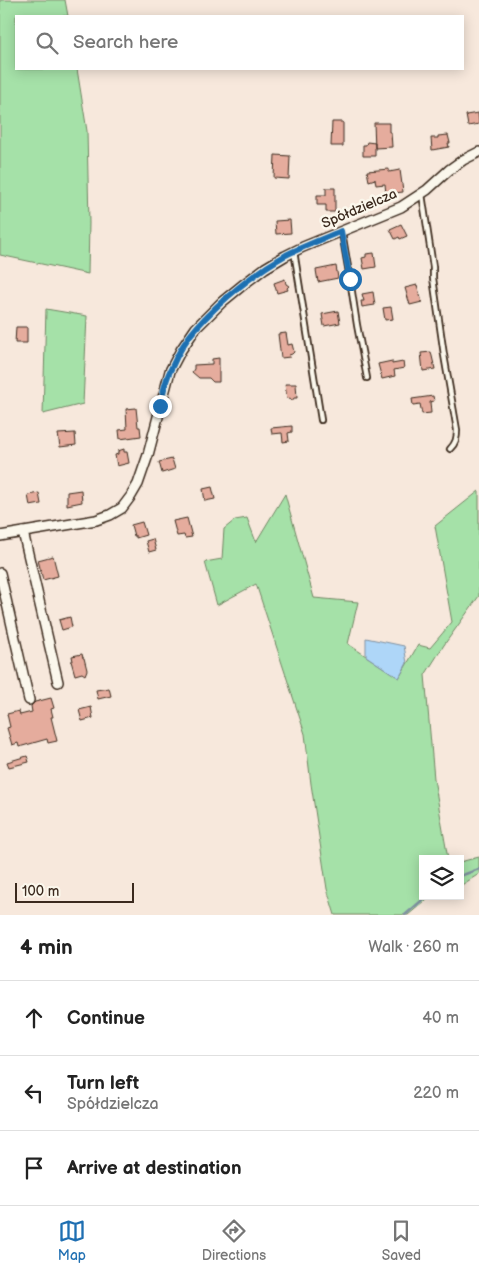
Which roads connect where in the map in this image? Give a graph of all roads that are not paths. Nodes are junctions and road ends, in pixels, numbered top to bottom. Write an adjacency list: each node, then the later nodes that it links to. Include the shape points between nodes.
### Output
1 (479, 152): 2 (street, Spółdzielcza, via 448,170)
2 (422, 194): 3 (street, Spółdzielcza, via 401,207); 7 (lane, via 457,437)
3 (341, 231): 4 (street, Spółdzielcza); 5 (lane)
4 (294, 251): 6 (lane); 8 (street, Spółdzielcza, via 264,268 222,302 196,328 181,350 170,371 138,484 122,508 96,520)
5 (367, 378)
6 (321, 420)
7 (450, 449)
8 (23, 532): 9 (street, Spółdzielcza); 11 (street)
9 (0, 536)
10 (0, 573): 12 (street)
11 (58, 682)
12 (28, 700)

